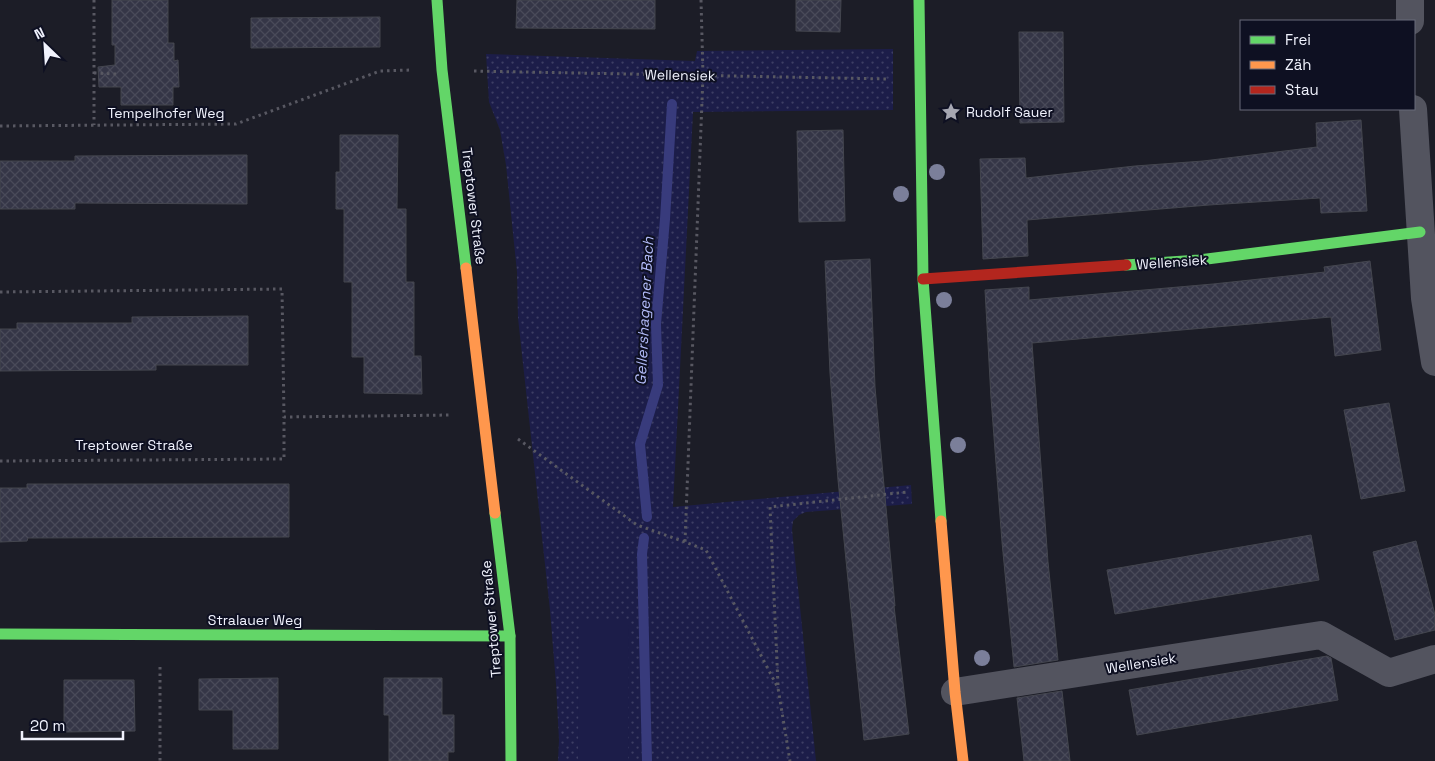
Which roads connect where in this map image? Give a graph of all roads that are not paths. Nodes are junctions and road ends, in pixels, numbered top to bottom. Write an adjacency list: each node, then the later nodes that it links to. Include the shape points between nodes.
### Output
1 (437, 0): 11 (street, Treptower Straße, via 442,70)
2 (919, 0): 8 (street)
3 (1410, 0): 4 (street)
4 (1410, 20)
5 (1412, 110): 6 (street)
6 (1425, 158): 7 (street)
7 (1420, 232): 8 (street, Wellensiek, via 1198,260); 9 (street, via 1425,298)
8 (923, 279): 13 (street)
9 (1435, 362)
10 (0, 634): 11 (street, Stralauer Weg)
11 (510, 636): 14 (street, Treptower Straße)
12 (1435, 659): 13 (street, Wellensiek, via 1389,673 1321,635)
13 (954, 692): 15 (street)
14 (511, 761)
15 (963, 761)

